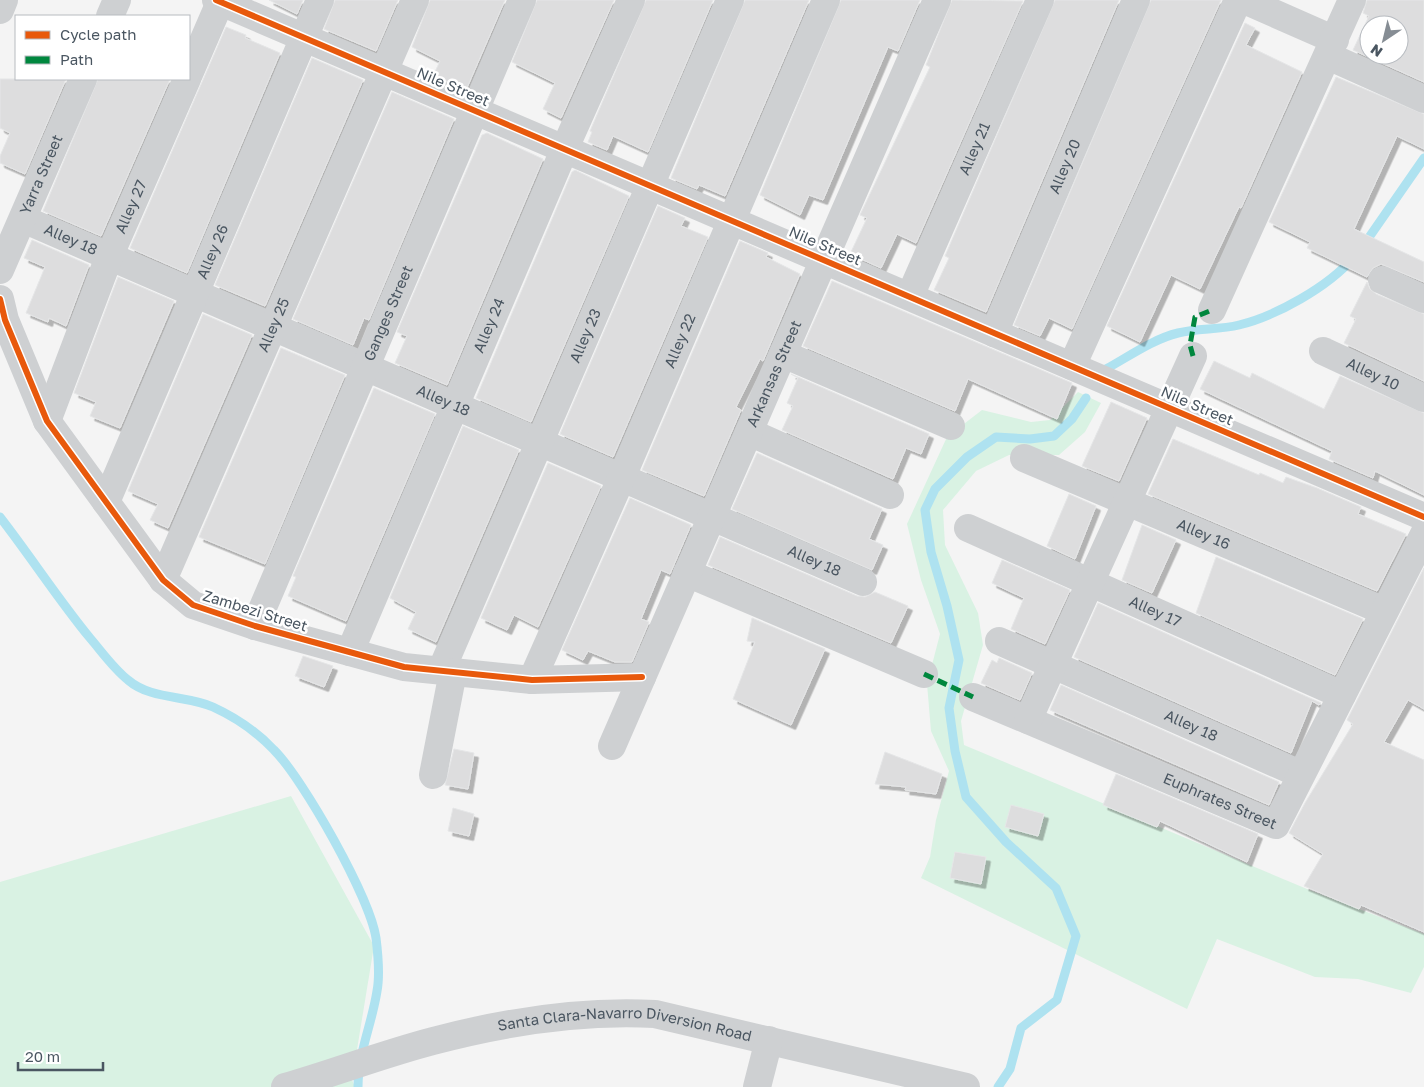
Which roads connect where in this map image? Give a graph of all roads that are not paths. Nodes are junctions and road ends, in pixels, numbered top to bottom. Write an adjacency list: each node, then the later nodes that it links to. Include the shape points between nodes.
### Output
1 (4, 0): 16 (street)
2 (118, 0): 17 (street)
3 (320, 0): 18 (street, Alley 26)
4 (415, 0): 21 (street, Alley 25)
5 (522, 0): 25 (street, Ganges Street)
6 (631, 0): 26 (street, Alley 24)
7 (730, 0): 27 (street, Alley 23)
8 (826, 0): 29 (street, Alley 22)
9 (937, 0): 31 (street, Arkansas Street)
10 (1040, 0): 35 (street, Alley 21)
11 (1136, 0): 40 (street, Alley 20)
12 (1238, 0): 44 (street)
13 (1244, 0): 19 (street)
14 (1352, 0): 19 (street)
15 (219, 1): 18 (street, Nile Street); 20 (street)
16 (0, 10)
17 (110, 15)
18 (304, 37): 21 (street, Nile Street); 34 (street, Alley 26)
19 (1331, 48): 24 (street); 38 (street)
20 (190, 72)
21 (384, 72): 25 (street, Nile Street); 39 (street, Alley 25)
22 (83, 80): 28 (street, Yarra Street)
23 (186, 80): 30 (street, Alley 27)
24 (1424, 99)
25 (474, 110): 26 (street, Nile Street); 45 (street, Ganges Street)
26 (566, 148): 27 (street, Nile Street); 47 (street, Alley 24)
27 (649, 184): 29 (street, Nile Street); 52 (street, Alley 23)
28 (23, 219): 30 (street, Alley 18); 32 (street, Yarra Street)
29 (733, 220): 31 (street, Nile Street); 54 (street, Alley 22)
30 (109, 257): 34 (street, Alley 18); 49 (street, Alley 27)
31 (824, 259): 35 (street, Nile Street); 42 (street, Arkansas Street)
32 (0, 270)
33 (1382, 280): 37 (street)
34 (194, 294): 39 (street, Alley 18); 56 (street, Alley 26)
35 (910, 296): 40 (street, Nile Street)
36 (0, 299): 49 (street, Zambezi Street, via 4,320)
37 (1424, 299)
38 (1212, 310)
39 (274, 328): 45 (street, Alley 18); 63 (street, Alley 25)
40 (994, 332): 44 (street, Nile Street)
41 (1323, 351): 46 (street, Alley 10)
42 (783, 354): 50 (street); 51 (street, Arkansas Street)
43 (1193, 356): 48 (street)
44 (1072, 366): 48 (street, Nile Street)
45 (365, 368): 47 (street, Alley 18); 67 (street, Ganges Street)
46 (1424, 398)
47 (457, 406): 52 (street, Alley 18); 69 (street, Alley 24)
48 (1170, 408): 57 (street); 58 (street, Nile Street)
49 (47, 421): 56 (street, Zambezi Street)
50 (951, 426)
51 (749, 432): 55 (street); 59 (street, Arkansas Street)
52 (539, 443): 54 (street, Alley 18); 71 (street, Alley 23)
53 (1024, 458): 57 (street, Alley 16)
54 (621, 479): 59 (street, Alley 18); 74 (street, Alley 22)
55 (890, 495)
56 (106, 502): 63 (street, Zambezi Street)
57 (1128, 502): 65 (street); 66 (street, Alley 16)
58 (1424, 517)
59 (712, 518): 62 (street, Arkansas Street); 64 (street, Alley 18)
60 (968, 528): 65 (street, Alley 17)
61 (1424, 534): 66 (street, Euphrates Street)
62 (687, 573): 72 (street); 73 (street, Arkansas Street)
63 (163, 580): 67 (street, Zambezi Street, via 193,605)
64 (863, 582)
65 (1091, 583): 70 (street); 75 (street, Alley 17)
66 (1384, 611): 75 (street, Euphrates Street)
67 (255, 626): 69 (street, Zambezi Street)
68 (999, 641): 70 (street, Alley 18)
69 (350, 652): 71 (street, Zambezi Street, via 404,668)
70 (1054, 666): 77 (street); 80 (street, Alley 18)
71 (447, 672): 74 (street, Zambezi Street); 79 (street, Alley 23)
72 (924, 674)
73 (642, 677): 74 (street, Zambezi Street); 78 (street, Arkansas Street)
74 (532, 680)
75 (1342, 695): 80 (street, Euphrates Street)
76 (973, 698): 77 (street, Euphrates Street)
77 (1028, 720): 80 (street, Euphrates Street, via 1276,825)
78 (612, 746)
79 (433, 774)
80 (1300, 774)
81 (768, 1040): 82 (street, Santa Clara-Navarro Diversion Road, via 655,1014 630,1012 534,1020 434,1041); 83 (street); 84 (street, Santa Clara-Navarro Diversion Road)
82 (285, 1087)
83 (757, 1087)
84 (965, 1087)

